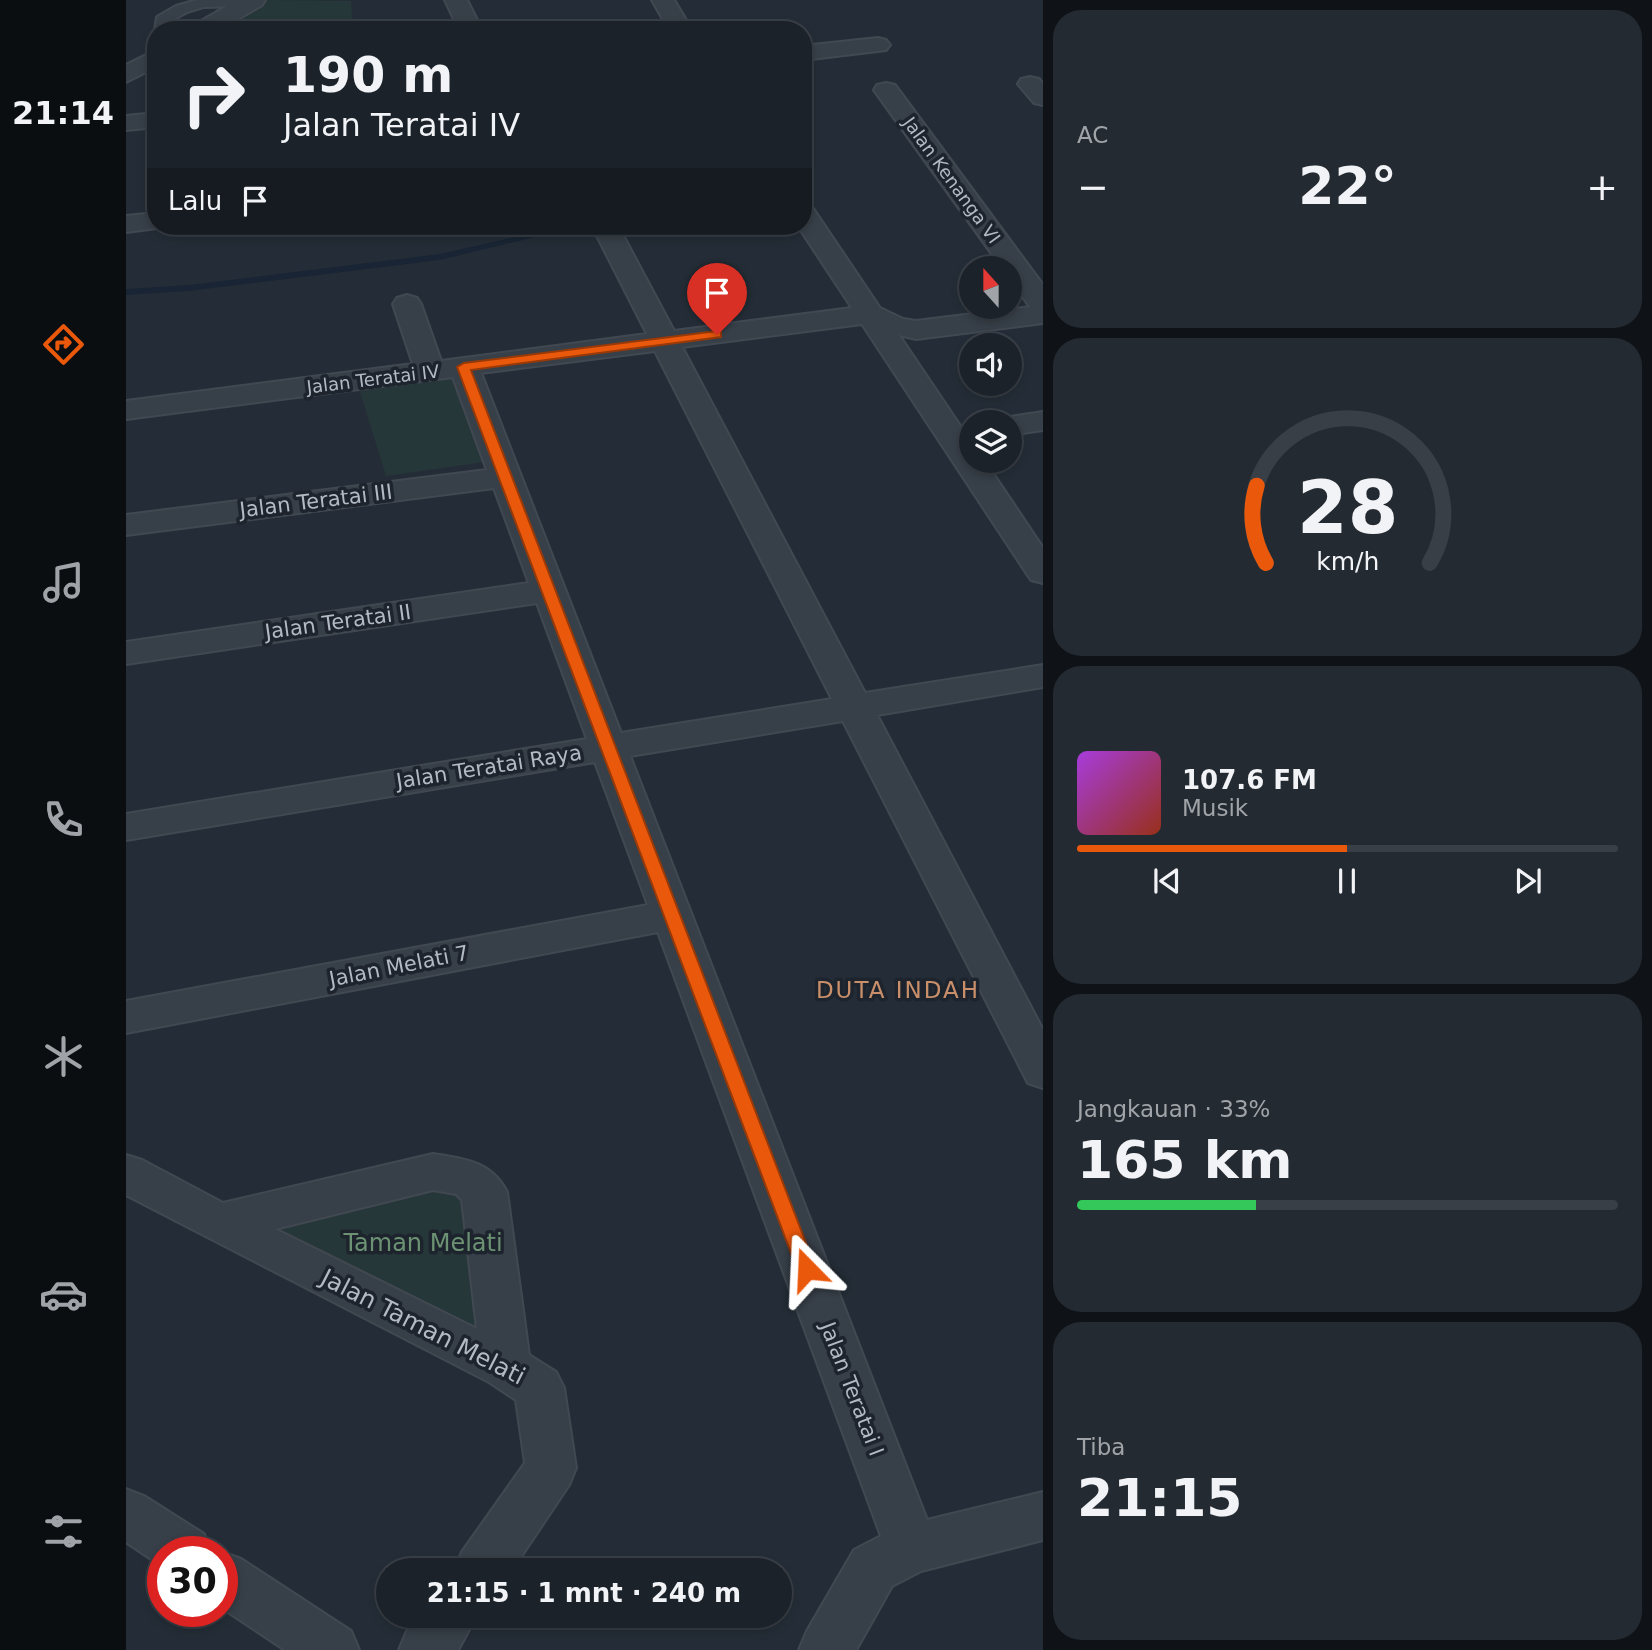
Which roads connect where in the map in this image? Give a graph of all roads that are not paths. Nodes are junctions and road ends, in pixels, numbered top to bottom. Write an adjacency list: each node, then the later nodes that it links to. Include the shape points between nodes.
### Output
1 (456, 0): 6 (street)
2 (663, 0): 7 (street)
3 (252, 1): 4 (lane, via 195,3 172,10); 5 (street)
4 (162, 21)
5 (218, 21)
6 (466, 21)
7 (676, 21)
8 (878, 45): 9 (street)
9 (812, 52)
10 (147, 62): 11 (street)
11 (126, 75)
12 (886, 90): 20 (street, Jalan Kenanga VI)
13 (147, 121): 14 (street)
14 (126, 123)
15 (147, 222): 16 (street)
16 (126, 224)
17 (812, 227): 21 (street)
18 (610, 235): 23 (street)
19 (407, 304): 25 (street)
20 (1043, 305)
21 (871, 314): 22 (street, via 916,330); 23 (street, Jalan Teratai IV); 29 (street)
22 (1043, 314)
23 (666, 341): 24 (street, Jalan Teratai IV); 38 (street)
24 (464, 367): 25 (street, Jalan Teratai IV); 31 (street, Jalan Teratai I)
25 (430, 372): 26 (street, Jalan Teratai IV)
26 (126, 410)
27 (1043, 421): 28 (street)
28 (1022, 424)
29 (959, 430)
30 (988, 473): 33 (street)
31 (505, 477): 32 (street, Jalan Teratai III); 35 (street, Jalan Teratai I)
32 (126, 525)
33 (1031, 536): 34 (street)
34 (1043, 573)
35 (549, 592): 36 (street, Jalan Teratai II); 39 (street, Jalan Teratai I)
36 (126, 653)
37 (1043, 676): 38 (street, Jalan Teratai Raya)
38 (853, 706): 39 (street, Jalan Teratai Raya); 43 (street)
39 (608, 747): 40 (street, Jalan Teratai Raya); 41 (street, Jalan Teratai I)
40 (126, 827)
41 (672, 915): 42 (street, Jalan Melati 7); 50 (street, Jalan Teratai I)
42 (126, 1017)
43 (1043, 1071)
44 (126, 1173): 45 (street, Jalan Taman Melati)
45 (219, 1223): 46 (street, Jalan Taman Melati); 46 (street, via 433,1172 468,1178 484,1192)
46 (506, 1367): 51 (street, Jalan Taman Melati, via 539,1388 551,1468)
47 (126, 1513): 49 (street)
48 (1043, 1516): 50 (street)
49 (161, 1536)
50 (912, 1548): 56 (street, via 873,1567)
51 (489, 1558)
52 (238, 1588): 54 (street)
53 (441, 1628): 55 (street)
54 (332, 1650)
55 (426, 1650)
56 (826, 1650)

